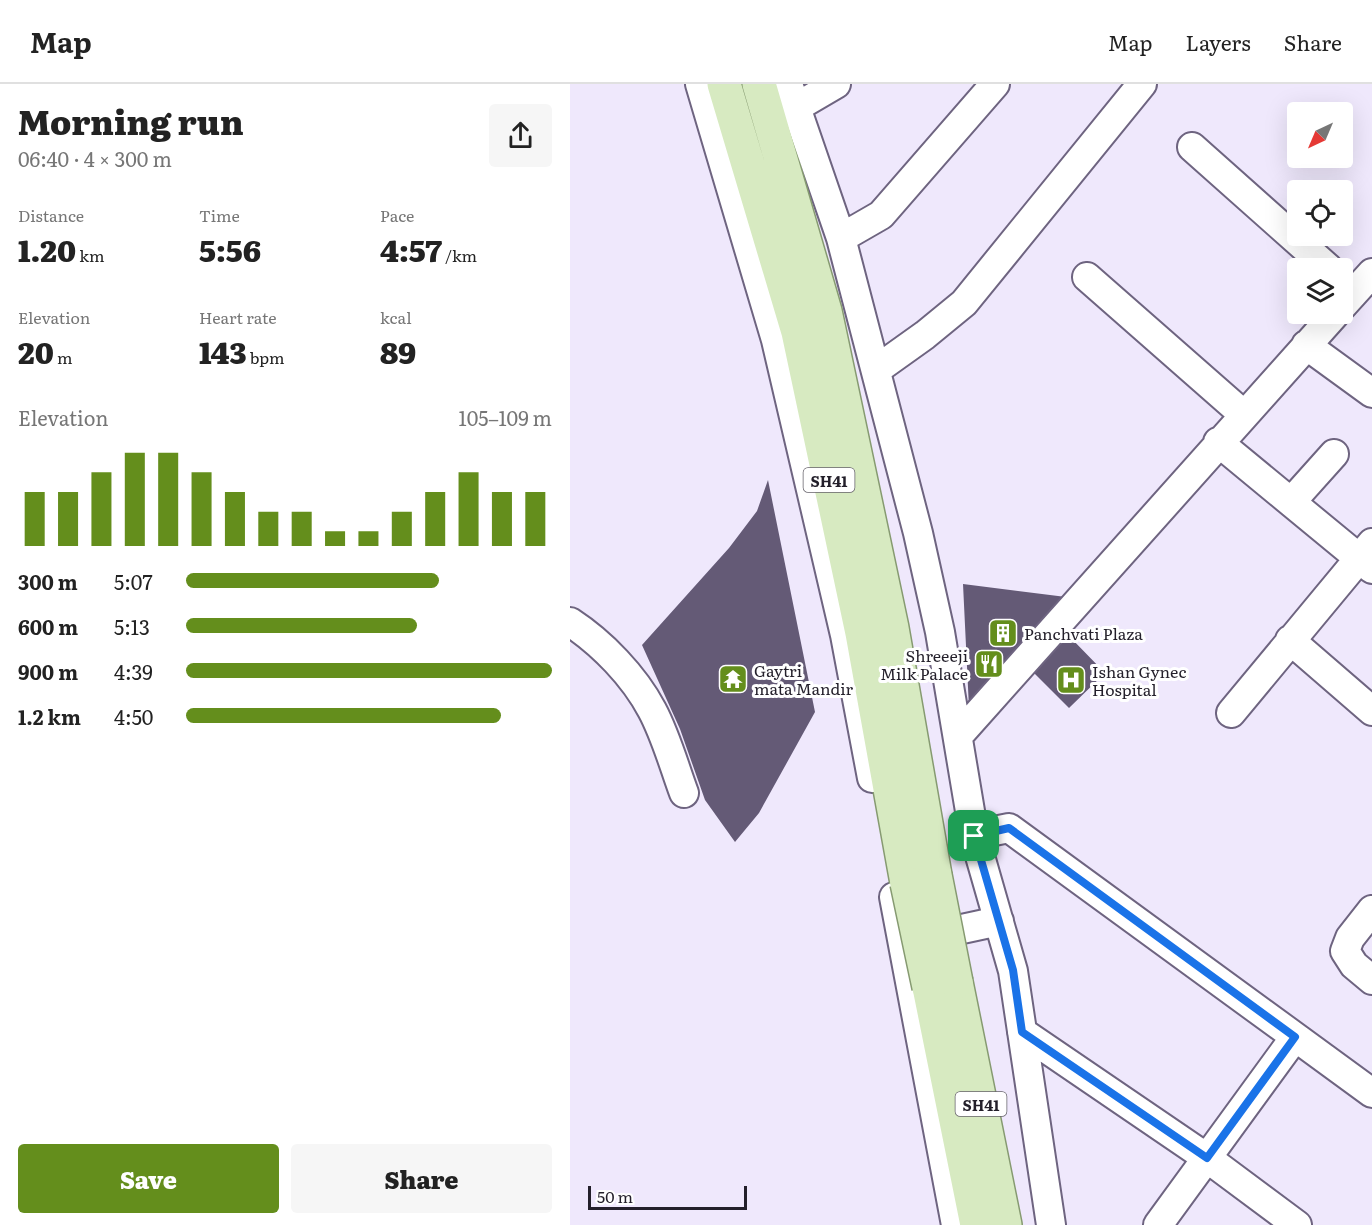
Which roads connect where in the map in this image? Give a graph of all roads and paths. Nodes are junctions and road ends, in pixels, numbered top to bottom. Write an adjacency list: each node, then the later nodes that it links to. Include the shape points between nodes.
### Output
1 (700, 84): 31 (street, via 781,363 845,635)
2 (724, 84): 28 (main road, SH41, via 798,332 862,633)
3 (759, 84): 28 (main road, SH41, via 825,311 892,628)
4 (836, 84): 7 (street)
5 (995, 84): 9 (street, via 881,215)
6 (1142, 84): 14 (street, via 964,303 926,336)
7 (792, 96): 9 (street)
8 (1192, 147): 10 (street)
9 (841, 238): 14 (street)
10 (1317, 258)
11 (1087, 277): 16 (street)
12 (1326, 324): 13 (street)
13 (1306, 345): 15 (street); 16 (street)
14 (876, 370): 25 (street, via 918,533)
15 (1372, 393)
16 (1243, 414): 17 (street)
17 (1218, 442): 19 (street); 25 (street)
18 (1334, 454): 19 (street)
19 (1291, 502): 20 (street)
20 (1368, 557): 22 (street)
21 (570, 622): 26 (street, via 584,631 641,692 653,712)
22 (1290, 640): 23 (street); 24 (street)
23 (1372, 711)
24 (1231, 713)
25 (958, 736): 27 (street)
26 (684, 793)
27 (974, 836): 30 (street); 35 (street, via 1009,828)
28 (921, 879): 33 (main road, SH41, bridge)
29 (1372, 910): 32 (street, via 1345,951)
30 (999, 921): 31 (street); 34 (street, via 1013,970)
31 (902, 942): 38 (street)
32 (1372, 980)
33 (942, 984): 39 (main road, SH41); 40 (main road, SH41)
34 (1022, 1032): 37 (street); 41 (street)
35 (1295, 1037): 36 (street); 37 (street)
36 (1372, 1093)
37 (1207, 1158): 42 (street); 43 (street)
38 (956, 1225)
39 (977, 1225)
40 (1005, 1225)
41 (1051, 1225)
42 (1158, 1225)
43 (1297, 1225)

